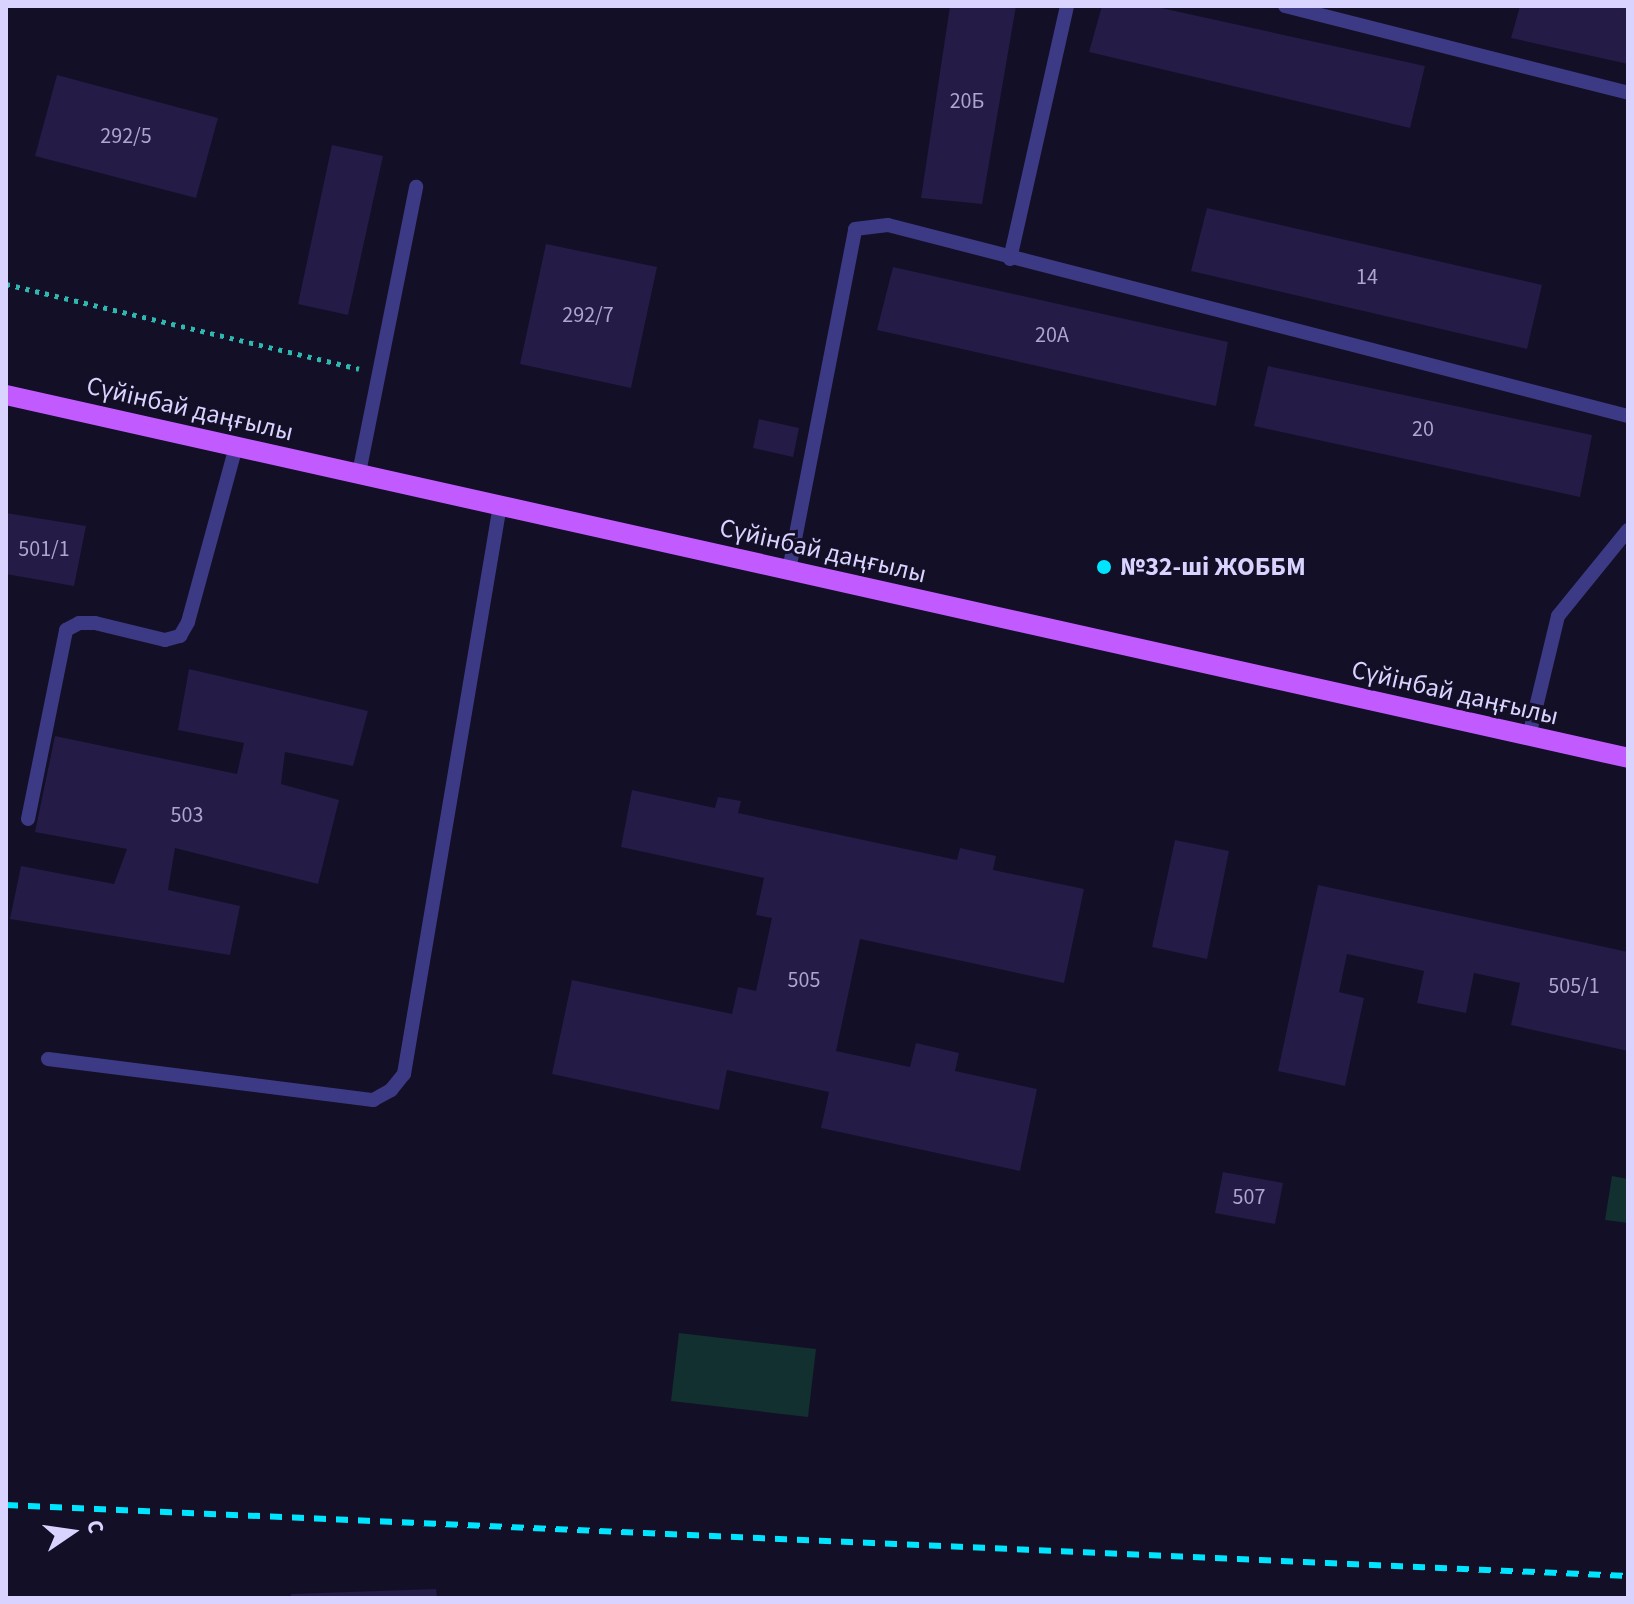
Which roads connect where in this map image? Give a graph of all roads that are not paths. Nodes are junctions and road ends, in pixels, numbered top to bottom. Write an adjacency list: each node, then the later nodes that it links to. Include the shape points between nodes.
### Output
1 (1067, 6): 5 (lane)
2 (1285, 6): 3 (lane)
3 (1628, 93)
4 (416, 187): 9 (lane)
5 (1010, 259): 7 (lane); 12 (lane, via 888,225 855,229)
6 (6, 395): 8 (main road, Сүйінбай даңғылы)
7 (1628, 416)
8 (236, 446): 9 (main road, Сүйінбай даңғылы); 15 (lane, via 180,636 165,640 95,623 66,630)
9 (359, 473): 10 (main road, Сүйінбай даңғылы)
10 (500, 505): 12 (main road, Сүйінбай даңғылы); 16 (lane, via 404,1074 391,1090 373,1100)
11 (1628, 530): 13 (lane, via 1558,616)
12 (789, 570): 13 (main road, Сүйінбай даңғылы)
13 (1529, 736): 14 (main road, Сүйінбай даңғылы)
14 (1628, 758)
15 (28, 819)
16 (48, 1059)

